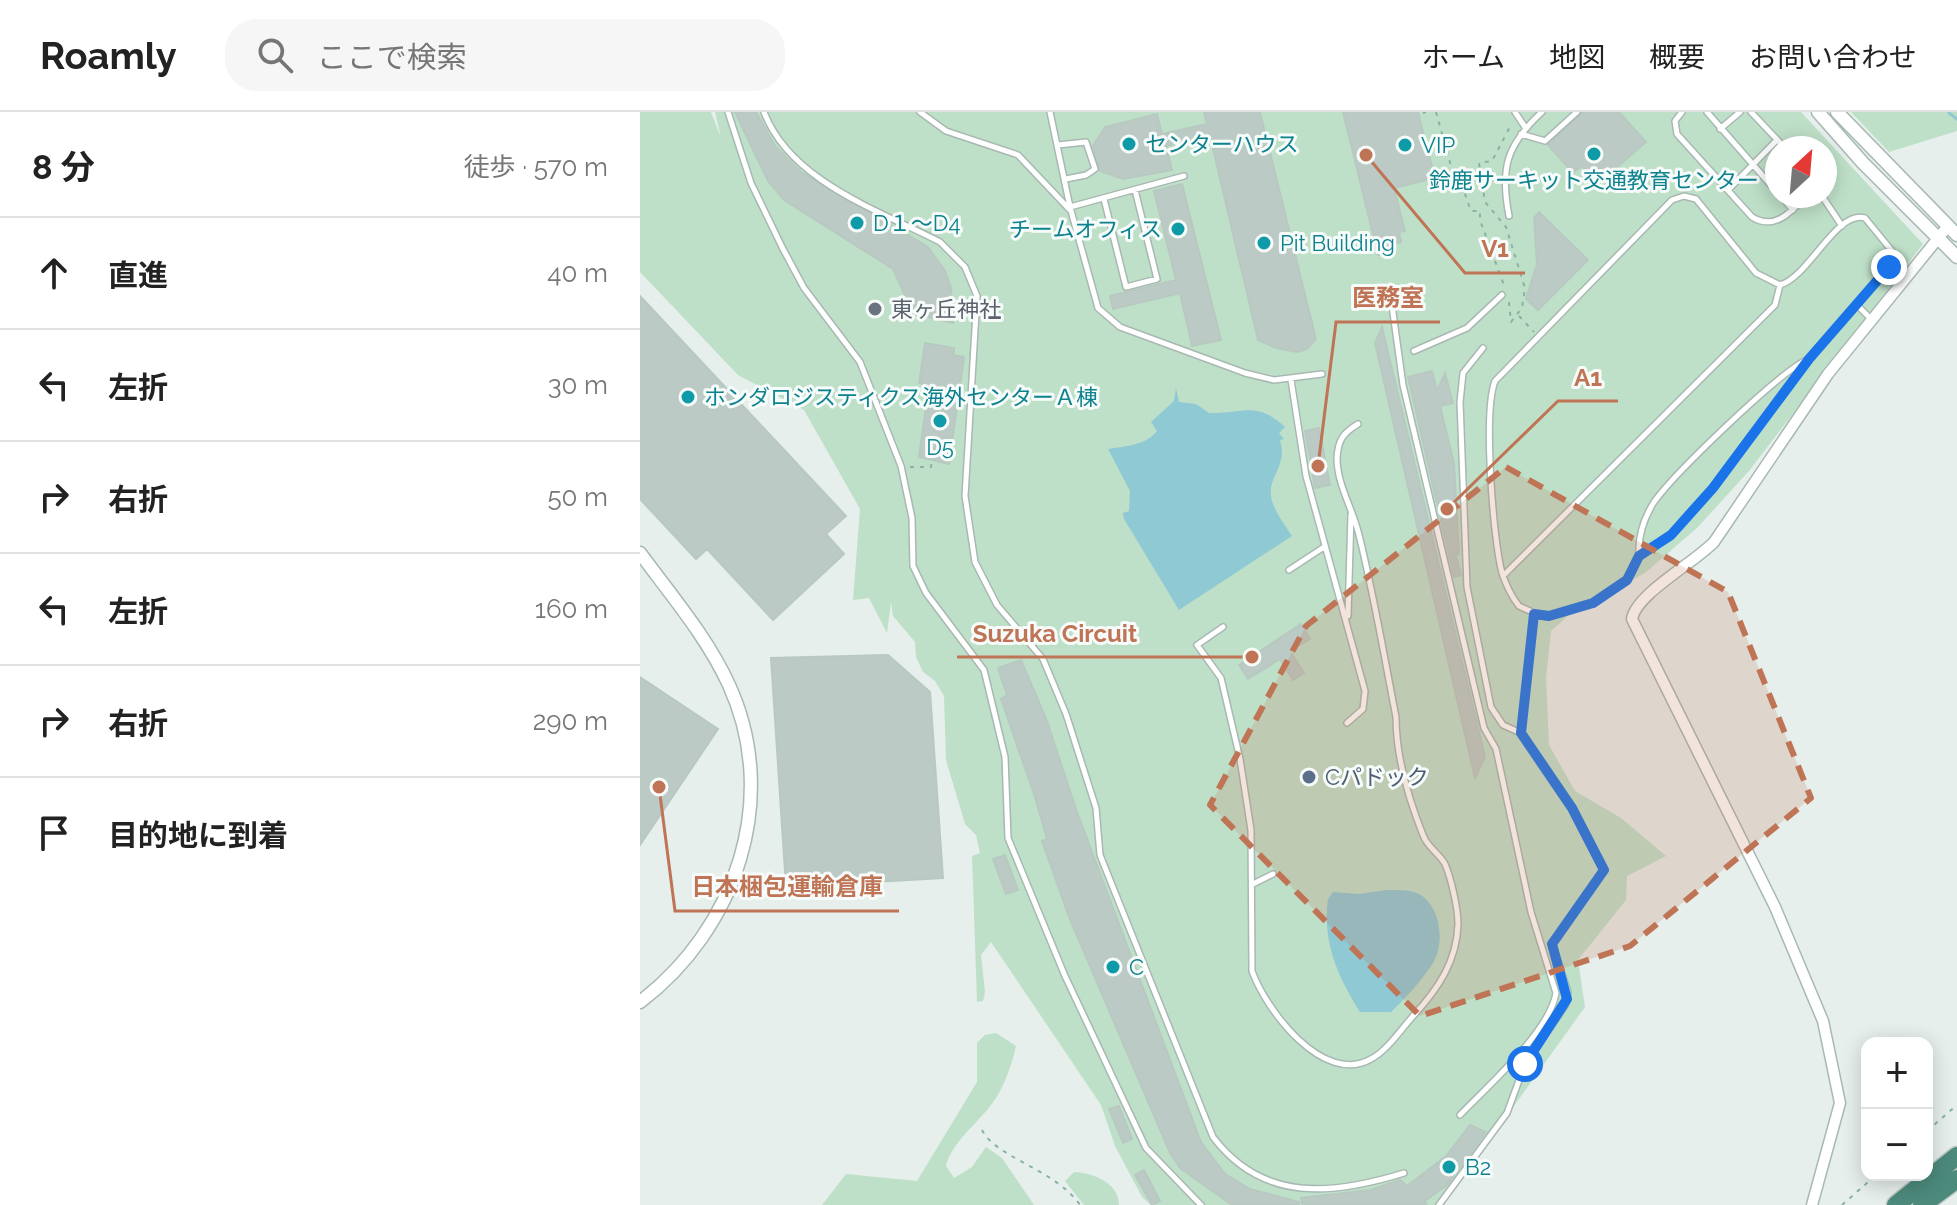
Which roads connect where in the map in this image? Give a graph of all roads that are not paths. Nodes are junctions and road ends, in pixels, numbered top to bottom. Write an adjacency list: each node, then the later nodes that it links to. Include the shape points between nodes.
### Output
1 (728, 112): 64 (lane, via 751,183 783,249 804,288 860,362 901,466 912,518 913,566 926,593 984,670 1005,757 1008,838 1065,976 1146,1148)
2 (764, 112): 62 (lane, via 778,142 802,167 940,242 972,279 978,312 965,496 975,562 997,605 1043,659 1055,687 1096,808 1100,855 1213,1137 1244,1170 1293,1187 1332,1189)
3 (920, 112): 28 (lane, via 946,131 1018,155)
4 (1050, 112): 18 (lane)
5 (1515, 112): 14 (lane)
6 (1542, 112): 14 (lane)
7 (1577, 112): 16 (lane, via 1545,141)
8 (1682, 112): 25 (lane, via 1675,121 1677,134)
9 (1707, 112): 15 (lane)
10 (1740, 112): 15 (lane)
11 (1751, 112): 17 (lane)
12 (1818, 112): 33 (street)
13 (1837, 112): 32 (street)
14 (1525, 127): 16 (lane)
15 (1720, 129): 20 (lane)
16 (1521, 134): 30 (lane, via 1503,171)
17 (1773, 136)
18 (1058, 145): 23 (lane); 23 (lane, via 1086,142 1095,169)
19 (1765, 152): 20 (lane)
20 (1753, 165): 22 (lane); 25 (lane)
21 (1184, 176): 24 (lane)
22 (1765, 178)
23 (1066, 179): 28 (lane)
24 (1135, 190): 26 (lane); 26 (lane, via 1157,279 1126,287)
25 (1728, 190): 29 (lane, via 1761,222 1778,221)
26 (1104, 199): 28 (lane)
27 (1830, 208): 31 (lane)
28 (1071, 209): 44 (lane, via 1098,308 1113,324 1245,373)
29 (1793, 210)
30 (1509, 216)
31 (1842, 226): 35 (lane); 38 (lane, via 1853,217 1865,218 1892,251 1889,267)
32 (1952, 231): 33 (street)
33 (1938, 239): 34 (street); 39 (street)
34 (1957, 257)
35 (1780, 285): 51 (lane, via 1775,305); 51 (lane, via 1756,273 1700,203 1679,197 1499,376 1490,397 1494,513)
36 (1390, 291): 60 (lane, via 1403,385 1484,728 1496,749 1531,912 1556,993 1520,1053)
37 (1502, 295): 41 (lane, via 1467,328)
38 (1857, 305): 39 (lane); 42 (lane)
39 (1871, 319): 66 (street, via 1714,542 1641,600 1632,619 1781,919 1823,1021 1840,1103)
40 (1483, 348): 56 (lane, via 1460,385 1467,587 1491,707 1503,725)
41 (1414, 351)
42 (1809, 359): 49 (lane, via 1713,488 1671,535); 49 (lane, via 1740,416 1666,489 1643,525)
43 (1322, 374): 44 (lane)
44 (1291, 380): 47 (lane, via 1302,461)
45 (1358, 424): 46 (lane, via 1339,441 1337,458 1339,481)
46 (1352, 505): 53 (lane); 58 (lane, via 1396,739 1423,839 1444,864 1458,922 1441,984 1371,1059 1332,1063 1287,1028 1258,989 1252,971)
47 (1324, 547): 50 (lane); 53 (lane)
48 (640, 553): 59 (street, via 730,686 744,730 751,789 742,856 716,918 686,960)
49 (1639, 556): 52 (lane, via 1627,580 1605,597 1559,614)
50 (1289, 570)
51 (1503, 576): 52 (lane, via 1519,606)
52 (1534, 614): 56 (lane)
53 (1348, 622): 55 (lane, via 1367,699)
54 (1223, 627): 58 (lane, via 1197,645 1221,678 1230,704 1251,830)
55 (1347, 723)
56 (1521, 733): 65 (lane, via 1572,808 1604,870 1552,944 1568,992 1565,1006 1525,1064 1507,1113)
57 (1273, 874): 58 (lane)
58 (1253, 884)
59 (640, 1002)
60 (1460, 1115)
61 (1957, 1156): 67 (highway)
62 (1404, 1173)
63 (1957, 1179): 68 (highway)
64 (1201, 1205)
65 (1439, 1205)
66 (1812, 1205)
67 (1896, 1205)
68 (1922, 1205)

